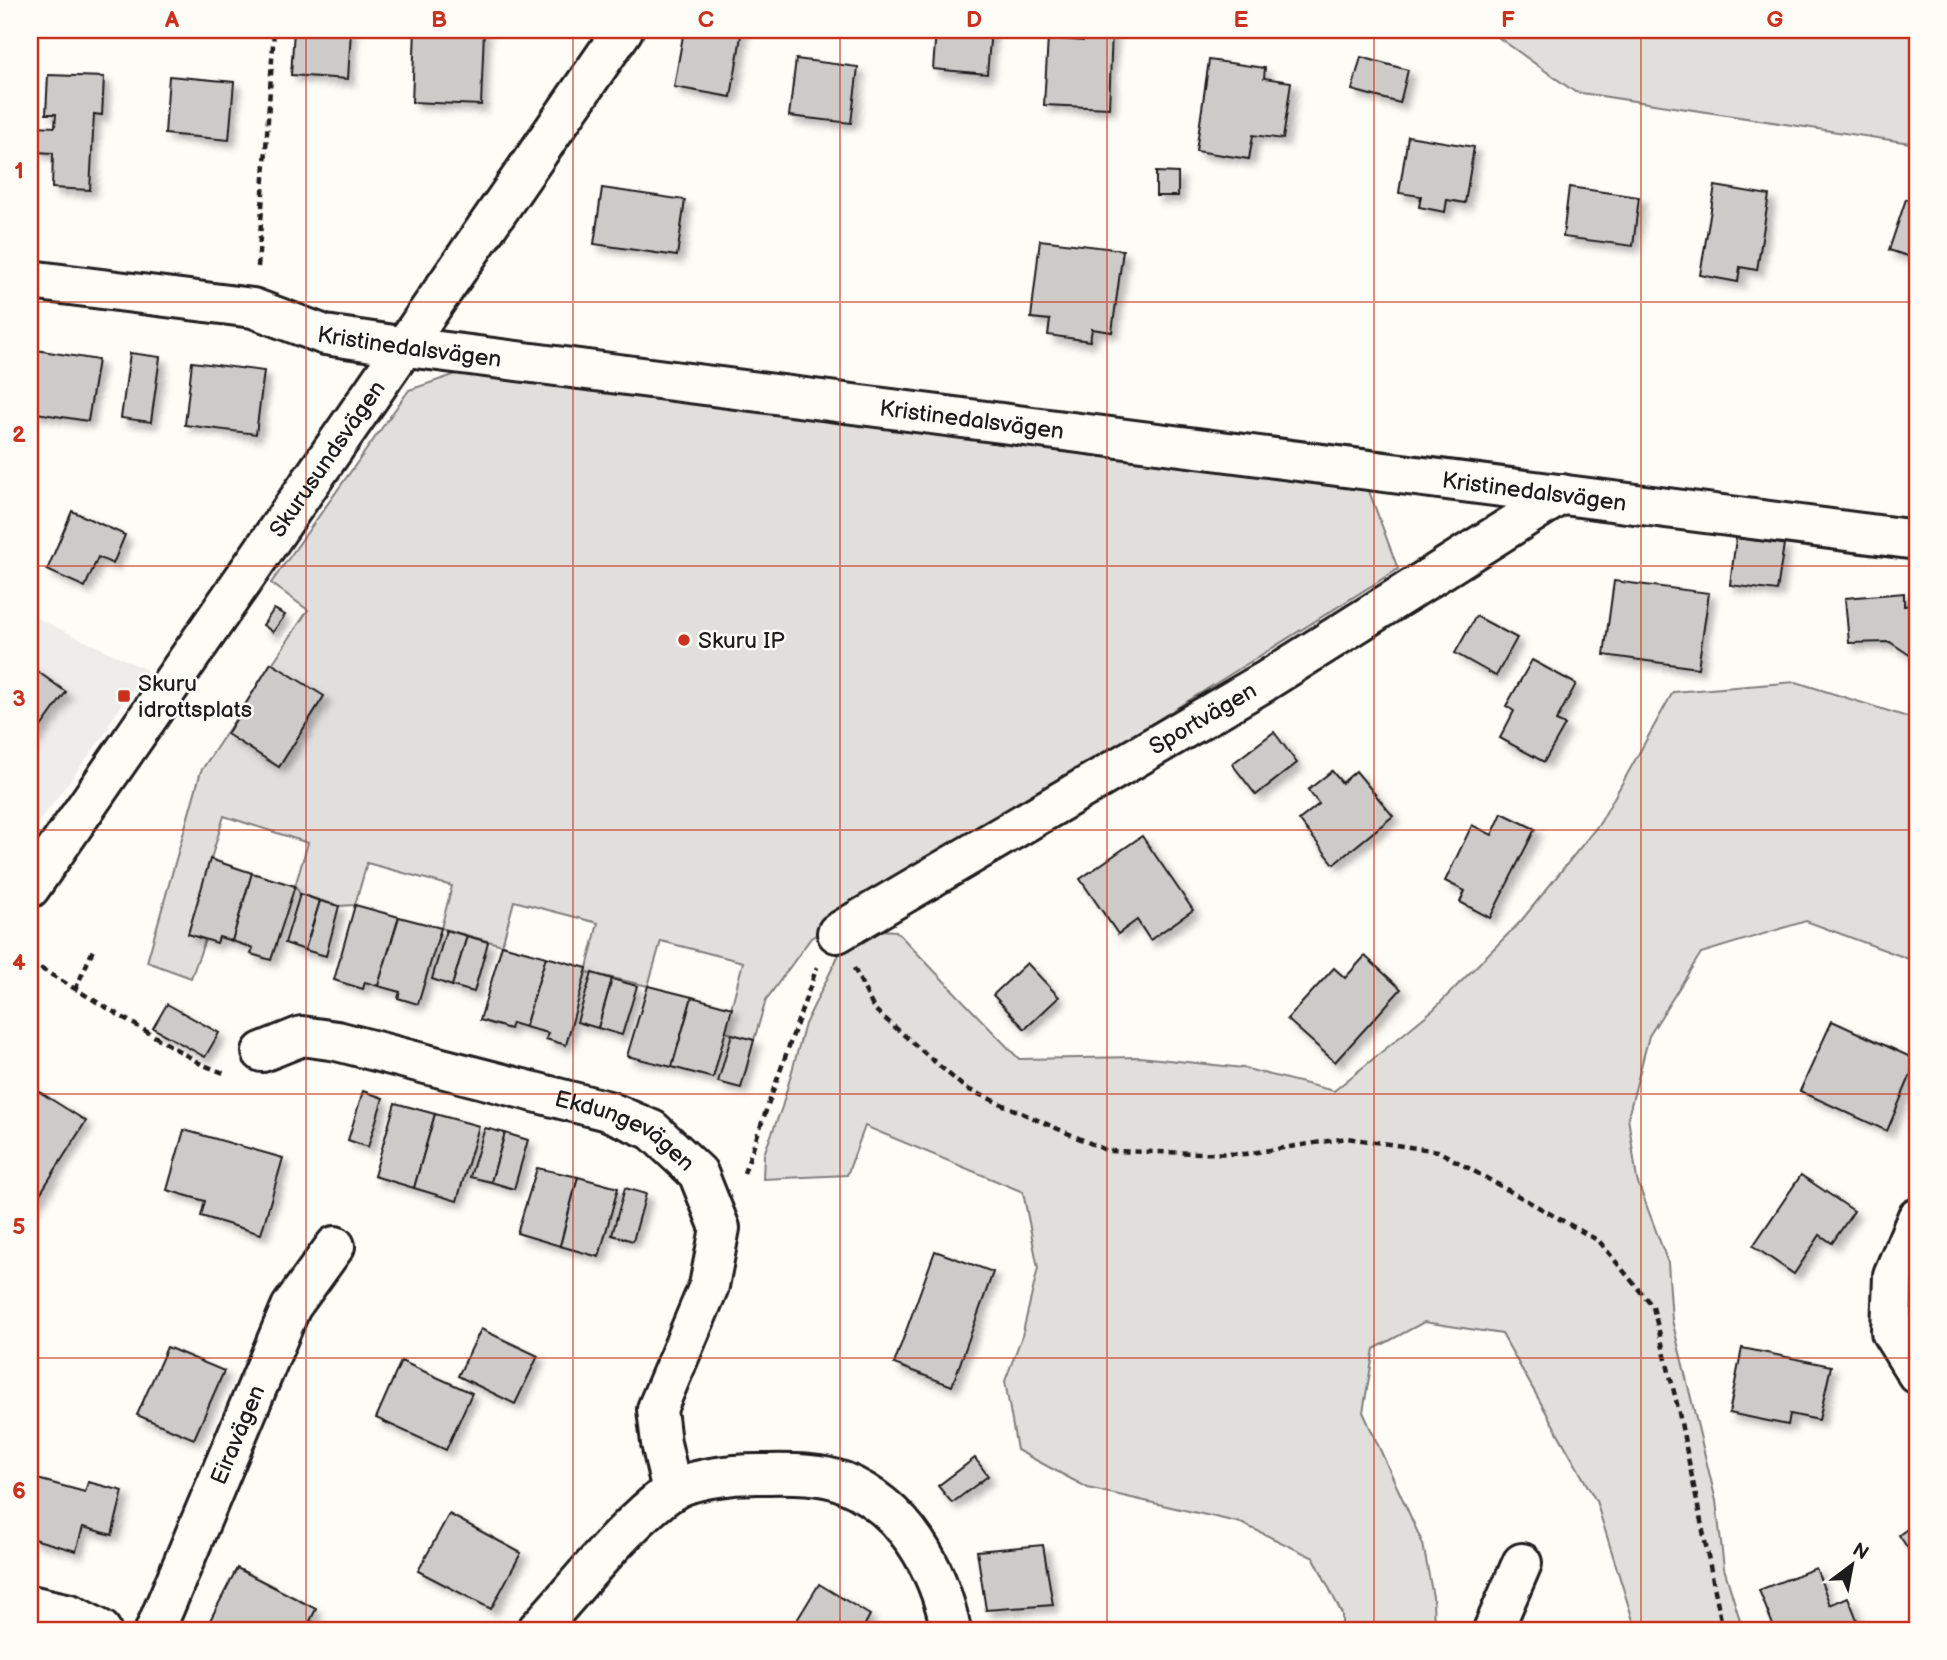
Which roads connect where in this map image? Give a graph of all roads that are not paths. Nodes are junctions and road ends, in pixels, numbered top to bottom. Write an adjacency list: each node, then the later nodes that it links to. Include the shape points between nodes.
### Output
1 (623, 30): 3 (street, Skurusundsvägen)
2 (30, 280): 3 (street, Kristinedalsvägen, via 253,307 325,335)
3 (407, 347): 4 (street, Kristinedalsvägen); 6 (street, Skurusundsvägen)
4 (1562, 494): 5 (street, Kristinedalsvägen); 7 (street, Sportvägen, via 1264,682)
5 (1917, 540)
6 (30, 888)
7 (836, 933)
8 (262, 1052): 12 (street, Ekdungevägen, via 302,1036 337,1041 608,1111 652,1130 698,1173 720,1228 709,1286 657,1409)
9 (1917, 1218): 11 (street, via 1893,1275 1891,1332)
10 (335, 1246): 16 (street, Eiravägen, via 291,1307)
11 (1917, 1374)
12 (672, 1491): 17 (street); 18 (street, via 729,1474 792,1474 842,1482 894,1514 932,1565)
13 (1522, 1563): 19 (street)
14 (30, 1605): 15 (street, via 70,1614)
15 (101, 1630)
16 (155, 1630)
17 (537, 1630)
18 (951, 1630)
19 (1493, 1630)

